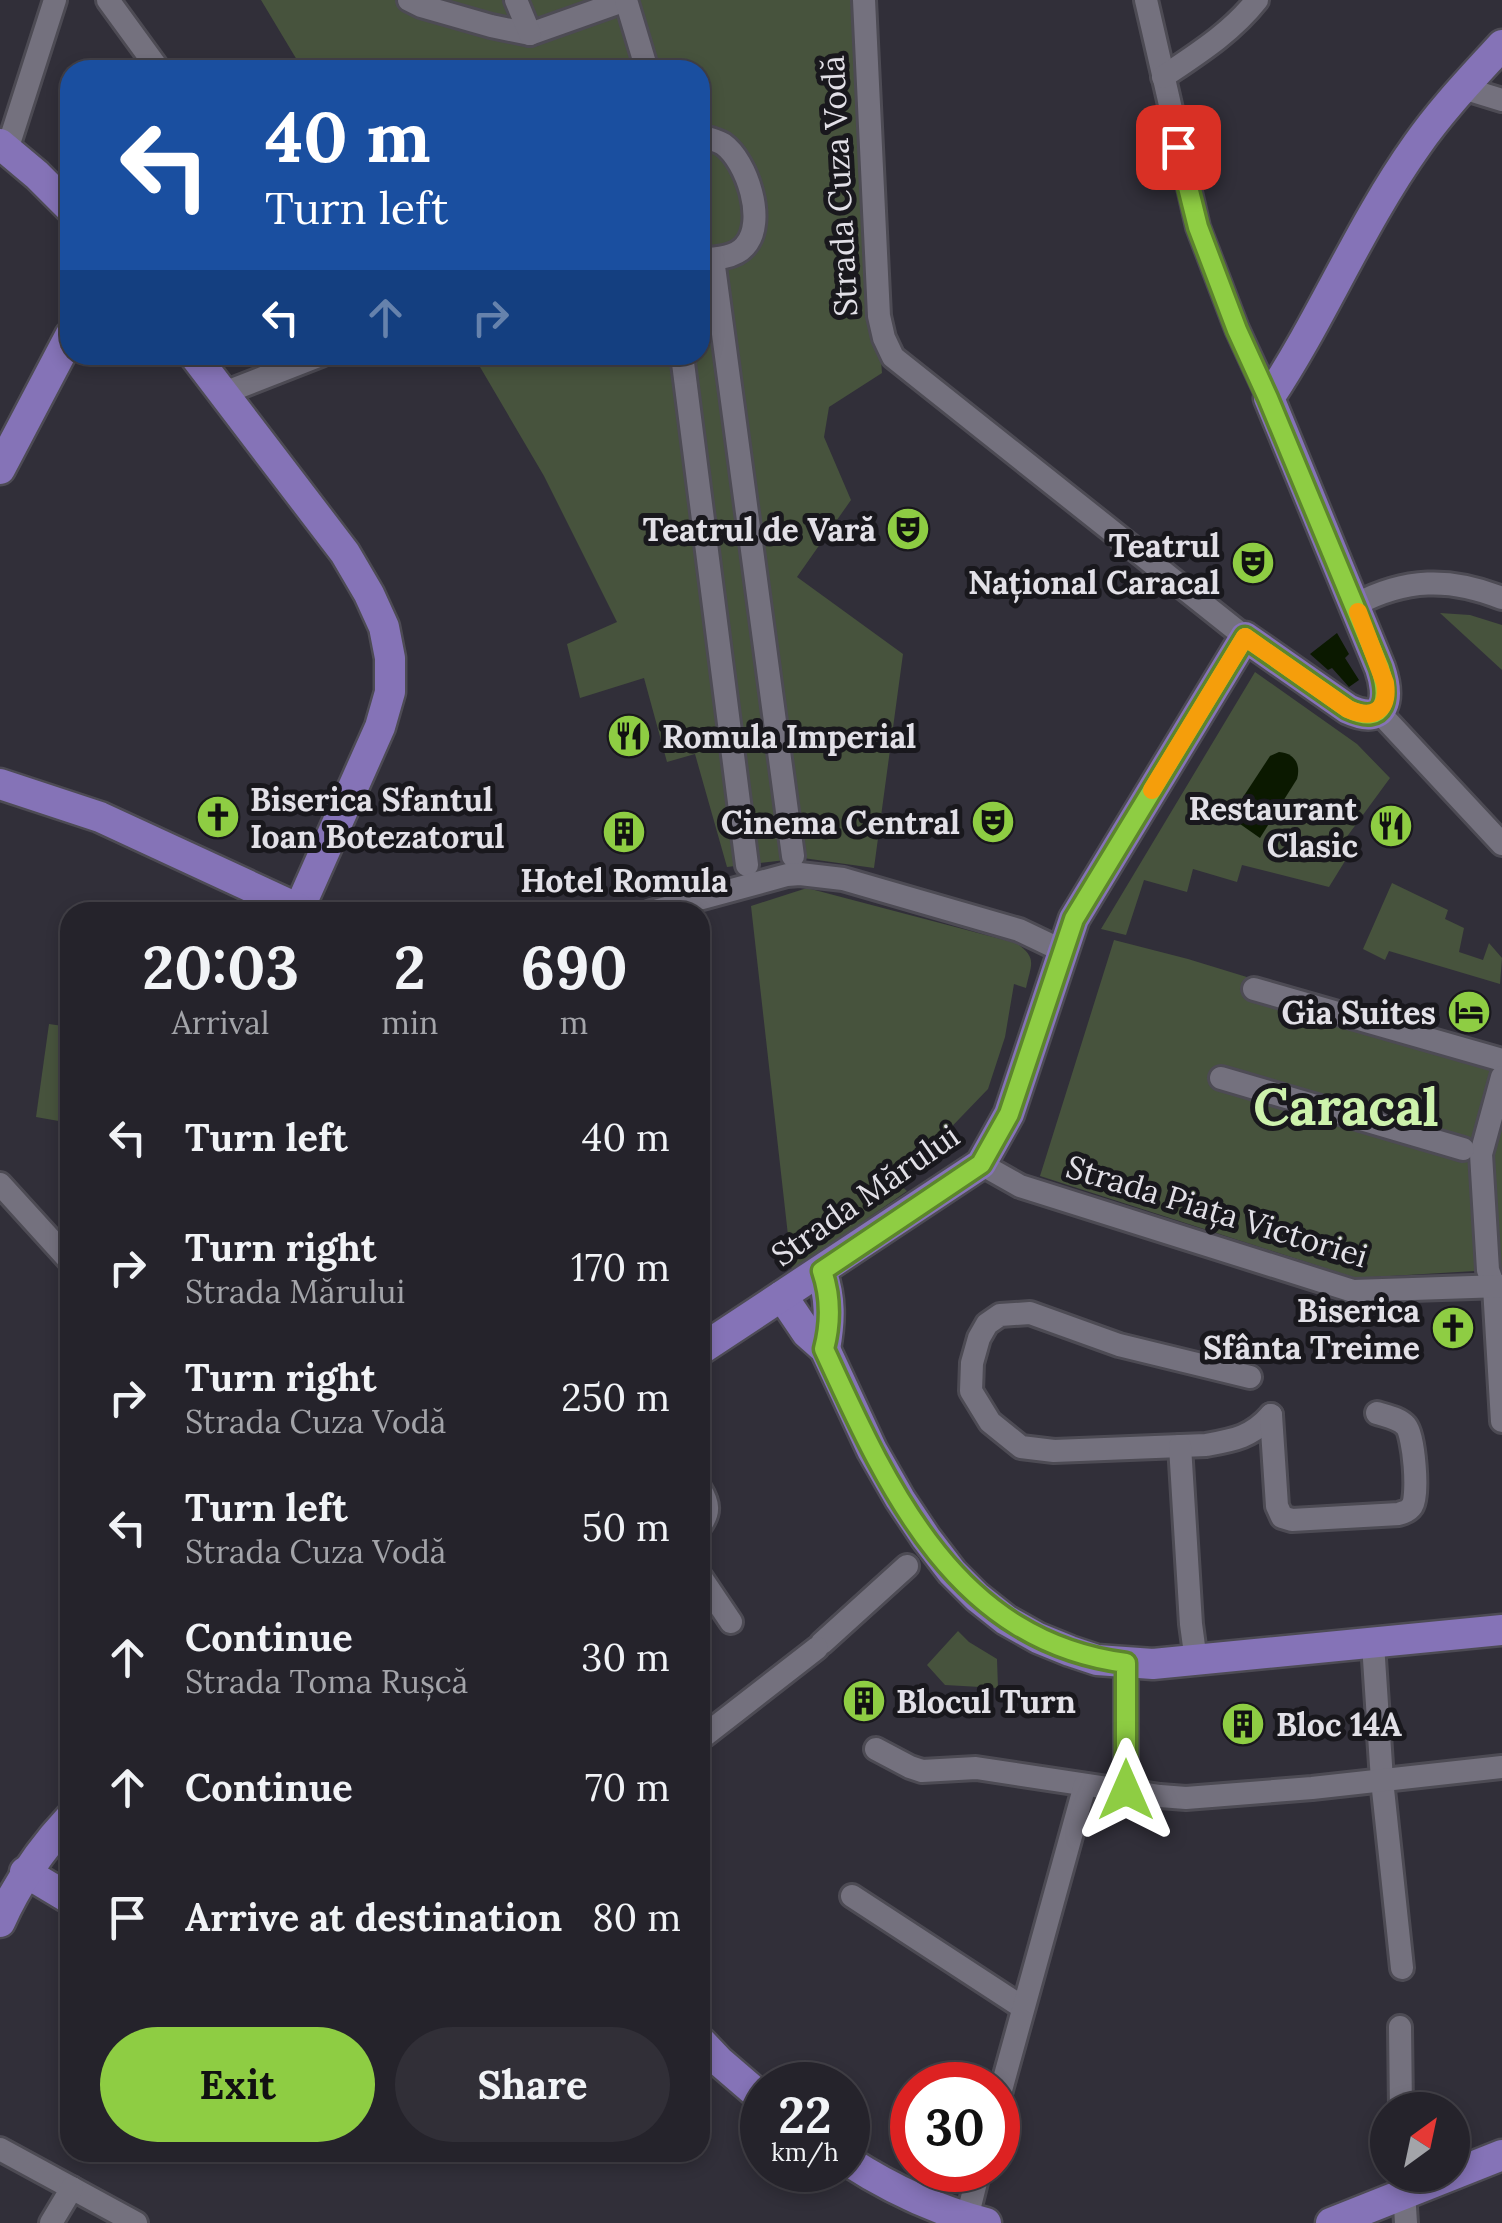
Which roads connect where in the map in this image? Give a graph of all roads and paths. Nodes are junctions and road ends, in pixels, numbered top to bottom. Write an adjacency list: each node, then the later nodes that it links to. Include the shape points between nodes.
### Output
1 (55, 0): 17 (street)
2 (108, 0): 11 (street)
3 (409, 0): 9 (street)
4 (516, 0): 9 (street)
5 (864, 0): 31 (street, Strada Cuza Vodă, via 879,316 893,358)
6 (1146, 0): 13 (street)
7 (1256, 0): 13 (street, via 1226,34)
8 (617, 2): 9 (street); 12 (street)
9 (530, 34)
10 (1502, 45): 14 (main road)
11 (152, 60)
12 (643, 60)
13 (1163, 77): 27 (street, via 1198,227)
14 (1463, 88): 15 (street); 27 (main road, via 1398,174)
15 (1502, 100)
16 (710, 139): 19 (street, via 746,173 753,227 743,249)
17 (4, 147): 18 (main road)
18 (60, 199)
19 (710, 258)
20 (710, 286): 35 (street)
21 (60, 355): 28 (main road)
22 (202, 365): 26 (main road)
23 (259, 365): 26 (street)
24 (289, 365): 26 (street)
25 (683, 365): 36 (street)
26 (219, 386): 38 (main road, via 345,553 384,627 390,658 380,727)
27 (1268, 398): 30 (main road)
28 (0, 469)
29 (1502, 598): 30 (street, via 1427,582 1387,589)
30 (1355, 605): 32 (main road, via 1385,683)
31 (1245, 637): 32 (main road, Strada Cuza Vodă, via 1348,709 1360,715); 40 (main road, Strada Mărului, via 1074,919)
32 (1378, 711): 34 (street)
33 (0, 784): 37 (main road, via 100,817)
34 (1502, 844)
35 (793, 856)
36 (748, 865)
37 (282, 902)
38 (305, 902)
39 (689, 902): 40 (street, via 787,876 819,875 1019,930)
40 (1063, 951): 46 (main road, Strada Mărului, via 1009,1114)
41 (1254, 989): 42 (street)
42 (1502, 1060)
43 (1502, 1077): 45 (street)
44 (1221, 1078): 45 (street)
45 (1480, 1154): 50 (street, via 1488,1270)
46 (981, 1164): 49 (main road, Strada Mărului); 50 (street, Strada Piața Victoriei, via 1020,1186 1352,1292)
47 (0, 1184): 48 (street)
48 (60, 1250)
49 (822, 1271): 51 (main road, Strada Mărului); 53 (main road, via 829,1300)
50 (1498, 1286): 56 (street)
51 (782, 1296): 52 (main road, Strada Mărului); 53 (main road)
52 (710, 1343)
53 (824, 1349): 64 (main road, via 872,1450 926,1538 977,1598 1038,1638 1097,1660)
54 (1250, 1377): 57 (street, via 1120,1345 1030,1313 1000,1315 978,1338 971,1391 990,1422 1021,1447)
55 (1376, 1413): 57 (street, via 1398,1420 1411,1438 1415,1500 1399,1514 1282,1517 1270,1414 1246,1436)
56 (1502, 1421)
57 (1180, 1446): 63 (street)
58 (907, 1566): 65 (street)
59 (710, 1591): 60 (street)
60 (731, 1622)
61 (1502, 1630): 62 (main road)
62 (1373, 1644): 63 (main road); 68 (street)
63 (1196, 1661): 64 (main road)
64 (1126, 1663): 70 (street)
65 (710, 1731)
66 (876, 1750): 69 (street, via 922,1770 976,1768)
67 (1502, 1767): 68 (street)
68 (1382, 1780): 70 (street, via 1186,1798); 76 (street)
69 (1085, 1785): 70 (street); 77 (street)
70 (1126, 1790)
71 (60, 1829): 72 (main road)
72 (13, 1886): 74 (main road); 75 (main road)
73 (852, 1896): 77 (street)
74 (60, 1897)
75 (0, 1922)
76 (1402, 1968)
77 (1022, 2008): 80 (street)
78 (1400, 2027): 82 (street)
79 (710, 2052): 81 (main road)
80 (1008, 2062)
81 (740, 2079)
82 (1400, 2092)
83 (0, 2148): 86 (street)
84 (1502, 2156): 88 (main road)
85 (870, 2175): 89 (main road)
86 (72, 2188): 90 (street); 91 (street)
87 (972, 2192): 89 (street)
88 (1405, 2198): 92 (main road)
89 (962, 2219)
90 (51, 2223)
91 (136, 2223)
92 (1331, 2223)

